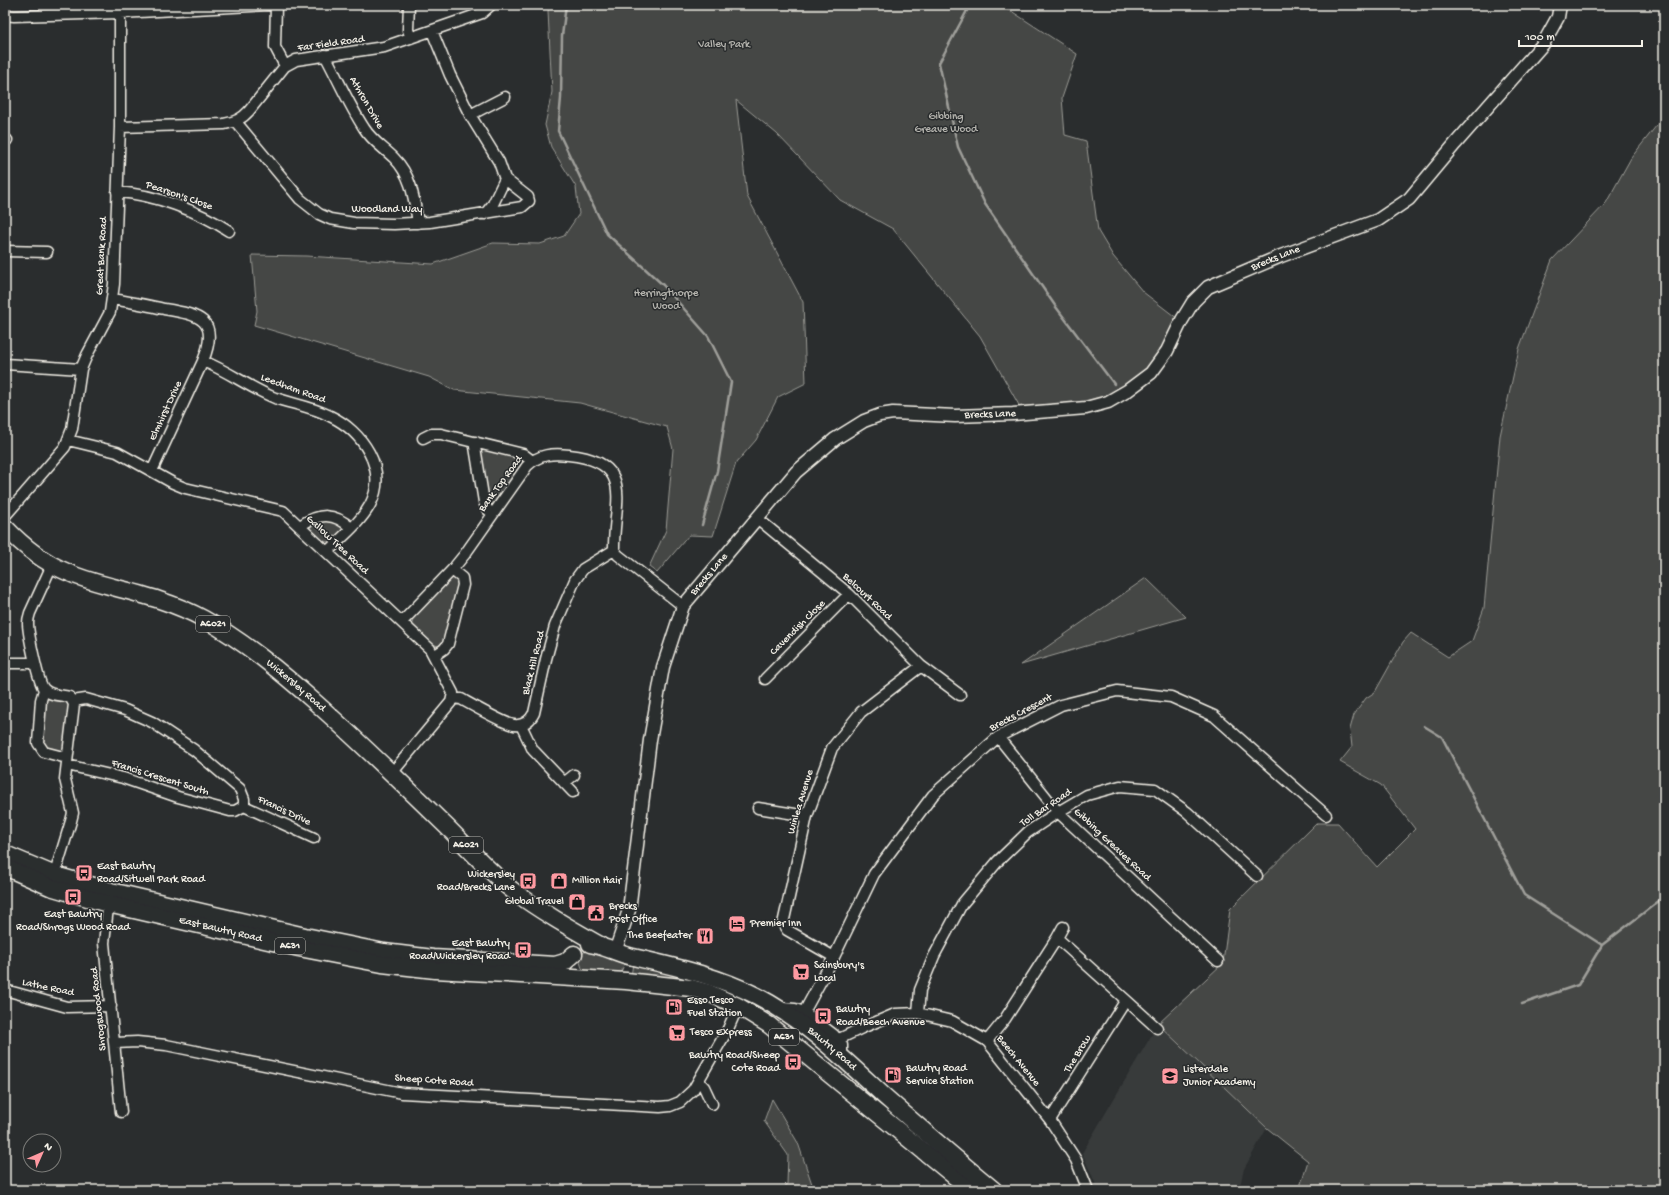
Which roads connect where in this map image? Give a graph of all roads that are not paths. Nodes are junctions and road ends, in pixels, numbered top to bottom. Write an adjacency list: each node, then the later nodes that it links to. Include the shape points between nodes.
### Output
1 (269, 5): 6 (street)
2 (276, 5): 11 (street, via 275,47)
3 (409, 5): 9 (street, via 408,30)
4 (490, 5): 8 (street, Far Field Road, via 482,13)
5 (1560, 5): 34 (street, Brecks Lane, via 1558,17 1543,44 1409,199 1378,220 1208,286 1193,302 1167,351 1151,374 1127,391 1108,402 1086,408 955,416 900,413 864,420 814,455)
6 (120, 13): 7 (street); 15 (street, Great Bank Road)
7 (5, 15)
8 (432, 31): 9 (street, Far Field Road); 13 (street)
9 (411, 38): 10 (street, Far Field Road, via 369,50)
10 (325, 55): 11 (street, Far Field Road, via 296,60); 19 (street, Athron Drive, via 364,128 402,167 412,188)
11 (285, 66): 14 (street, Far Field Road, via 249,111)
12 (505, 97): 13 (street)
13 (470, 115): 16 (street, via 499,162)
14 (236, 122): 15 (street); 19 (street, Woodland Way, via 300,198 319,214 330,219 354,223)
15 (120, 127): 17 (street, Great Bank Road)
16 (505, 179): 18 (street); 18 (street, Woodland Way, via 526,194 529,201 522,207)
17 (117, 192): 20 (street, Pearson's Close, via 137,194 185,209 215,221); 23 (street, Great Bank Road)
18 (485, 214): 19 (street, Woodland Way)
19 (418, 223)
20 (229, 231)
21 (5, 251): 22 (street)
22 (47, 252)
23 (113, 298): 24 (street, via 193,314 199,318 209,335 208,348); 26 (street, Great Bank Road, via 106,321)
24 (202, 361): 31 (street, Elmhirst Drive); 37 (street, Leedham Road, via 275,398 329,415 342,422 360,438 374,461 376,483 371,504)
25 (5, 364): 26 (street)
26 (81, 369): 28 (street, Great Bank Road)
27 (423, 438): 29 (street, via 435,434)
28 (68, 440): 31 (street, Gallow Tree Road, via 117,452); 33 (street, Great Bank Road, via 60,455)
29 (476, 442): 30 (street, via 523,454); 32 (street, via 484,502)
30 (532, 461): 32 (street, Bank Top Road); 38 (street, Bank Top Road, via 557,454 582,456 597,461 612,474 618,491)
31 (152, 471): 35 (street, Gallow Tree Road, via 185,488 277,509)
32 (493, 514): 41 (street, Bank Top Road)
33 (5, 516)
34 (757, 518): 42 (street, Belcourt Road); 43 (street, Brecks Lane)
35 (300, 526): 37 (street, via 314,518 332,516 343,520); 39 (street, Gallow Tree Road)
36 (5, 527): 40 (main road, Wickersley Road / A6021, via 19,542)
37 (351, 528): 39 (street, Leedham Road)
38 (614, 550): 43 (street); 54 (street, Black Hill Road, via 583,569 575,580 555,626 534,714)
39 (328, 552): 44 (street, Gallow Tree Road)
40 (52, 565): 47 (street, via 28,621); 57 (main road, Wickersley Road / A6021, via 83,579 178,607 228,633 286,677)
41 (452, 570): 44 (street, Bank Top Road); 45 (street, via 462,578 463,585 448,644)
42 (849, 594): 48 (street, Belcourt Road); 49 (street, Cavendish Close)
43 (683, 606): 77 (street, Brecks Lane, via 663,667 650,740)
44 (402, 622): 45 (street, Gallow Tree Road)
45 (434, 656): 52 (street, Gallow Tree Road)
46 (5, 663): 47 (street)
47 (35, 663): 50 (street)
48 (921, 666): 51 (street, Belcourt Road); 65 (street, Winlea Avenue, via 861,712 832,748)
49 (765, 679)
50 (44, 690): 53 (street, via 51,694 70,697); 56 (street, Francis Crescent South, via 38,743 44,752)
51 (960, 695)
52 (453, 698): 54 (street, via 461,699 511,725); 57 (street)
53 (73, 701): 56 (street); 61 (street, via 86,699 125,710 152,722 194,750 240,789)
54 (521, 725): 59 (street, via 533,750)
55 (998, 737): 63 (street, Gibbing Greaves Road); 64 (street, Brecks Crescent, via 1062,705 1117,691 1171,697 1214,716); 78 (street, Brecks Crescent, via 928,801 874,874)
56 (67, 761): 61 (street, Francis Crescent South, via 230,811); 70 (street, via 65,779 73,813)
57 (392, 772): 72 (main road, Wickersley Road / A6021, via 502,880)
58 (574, 775): 59 (street)
59 (564, 783): 60 (street)
60 (573, 792)
61 (244, 806): 66 (street, Francis Drive)
62 (758, 808): 65 (street)
63 (1058, 812): 69 (street, Toll Bar Road, via 1087,795 1120,786 1155,789 1187,812); 79 (street, Gibbing Greaves Road); 88 (street, Toll Bar Road, via 1028,832 998,861 962,904 934,956 920,990)
64 (1326, 815)
65 (807, 816): 78 (street, Winlea Avenue, via 783,924 787,930)
66 (314, 838)
67 (5, 854): 70 (main road, East Bawtry Road / A631)
68 (5, 867): 70 (main road, East Bawtry Road / A631)
69 (1257, 876)
70 (52, 881): 71 (main road, East Bawtry Road / A631)
71 (109, 898): 76 (main road, East Bawtry Road / A631, via 384,952 433,958 555,965 565,962); 80 (main road, East Bawtry Road / A631, via 299,948 382,964); 84 (street, Shrogswood Road, via 104,943)
72 (544, 913): 75 (main road, Wickersley Road / A6021); 76 (main road, Wickersley Road / A6021, via 567,936)
73 (1063, 927): 74 (street)
74 (1057, 938): 83 (street); 91 (street, via 1005,1019)
75 (600, 945): 76 (main road, Bawtry Road / A631, via 584,945); 77 (main road, Bawtry Road / A631)
76 (574, 953): 80 (main road, Wickersley Road, via 573,967)
77 (622, 954): 81 (main road); 86 (main road, Bawtry Road / A631, via 711,977)
78 (834, 957): 87 (street, Brecks Crescent)
79 (1218, 961)
80 (584, 980): 81 (main road, Bawtry Road / A631)
81 (626, 981): 85 (main road, Bawtry Road / A631, via 690,988)
82 (5, 990): 84 (street, Lathe Road, via 67,1007)
83 (1126, 1000): 89 (street); 98 (street, The Brow)
84 (111, 1006): 92 (street, Shrogswood Road)
85 (738, 1006): 94 (main road, Bawtry Road / A631, via 769,1025); 95 (street, Sheep Cote Road)
86 (779, 1008): 87 (street); 93 (main road, Bawtry Road / A631)
87 (804, 1012): 90 (street)
88 (918, 1014): 90 (street, Beech Avenue, via 895,1014); 91 (street, Beech Avenue, via 952,1021)
89 (1157, 1028)
90 (839, 1039): 93 (street)
91 (987, 1041): 98 (street, Beech Avenue)
92 (115, 1043): 95 (street, Sheep Cote Road, via 137,1042 166,1046 402,1093 660,1107 680,1102); 97 (street, Shrogswood Road)
93 (844, 1059): 94 (main road, via 846,1072 841,1077); 100 (main road, Bawtry Road / A631)
94 (834, 1078): 99 (main road, Bawtry Road / A631)
95 (699, 1082): 96 (street)
96 (712, 1104)
97 (121, 1112)
98 (1050, 1120): 101 (street, Beech Avenue, via 1076,1160)
99 (971, 1190)
100 (994, 1190)
101 (1088, 1190)

